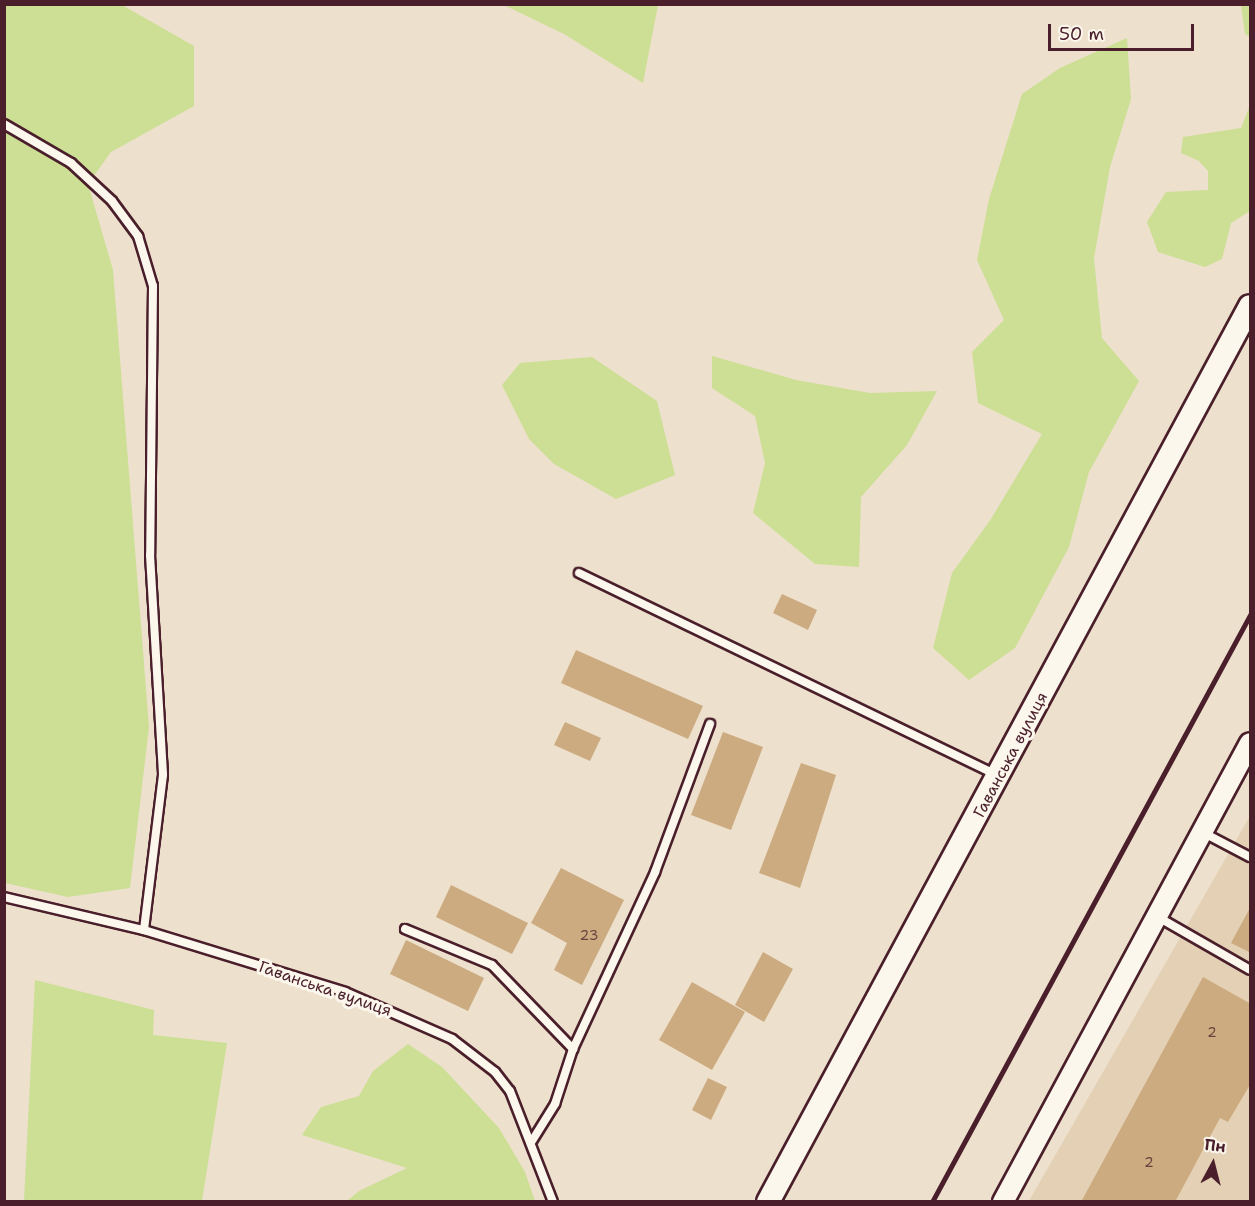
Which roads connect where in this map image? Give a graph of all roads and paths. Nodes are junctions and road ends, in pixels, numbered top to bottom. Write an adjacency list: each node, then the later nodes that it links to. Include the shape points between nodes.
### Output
1 (4, 124): 12 (lane, via 71,163 112,201 138,236 153,286 150,555 164,775)
2 (1251, 306): 6 (main road, Гаванська вулиця)
3 (579, 573): 6 (lane)
4 (710, 724): 14 (lane, via 655,872)
5 (1251, 743): 7 (street)
6 (999, 776): 17 (main road, Гаванська вулиця)
7 (1203, 832): 8 (lane); 10 (street)
8 (1251, 857)
9 (4, 897): 12 (lane, Гаванська вулиця)
10 (1157, 916): 13 (lane); 18 (street)
11 (405, 929): 14 (lane, via 492,965)
12 (144, 930): 15 (lane, Гаванська вулиця, via 345,993 425,1024 495,1072 510,1090)
13 (1251, 970)
14 (573, 1049): 15 (lane, via 555,1104)
15 (532, 1141): 16 (lane, Гаванська вулиця)
16 (553, 1202)
17 (768, 1202)
18 (1003, 1202)

